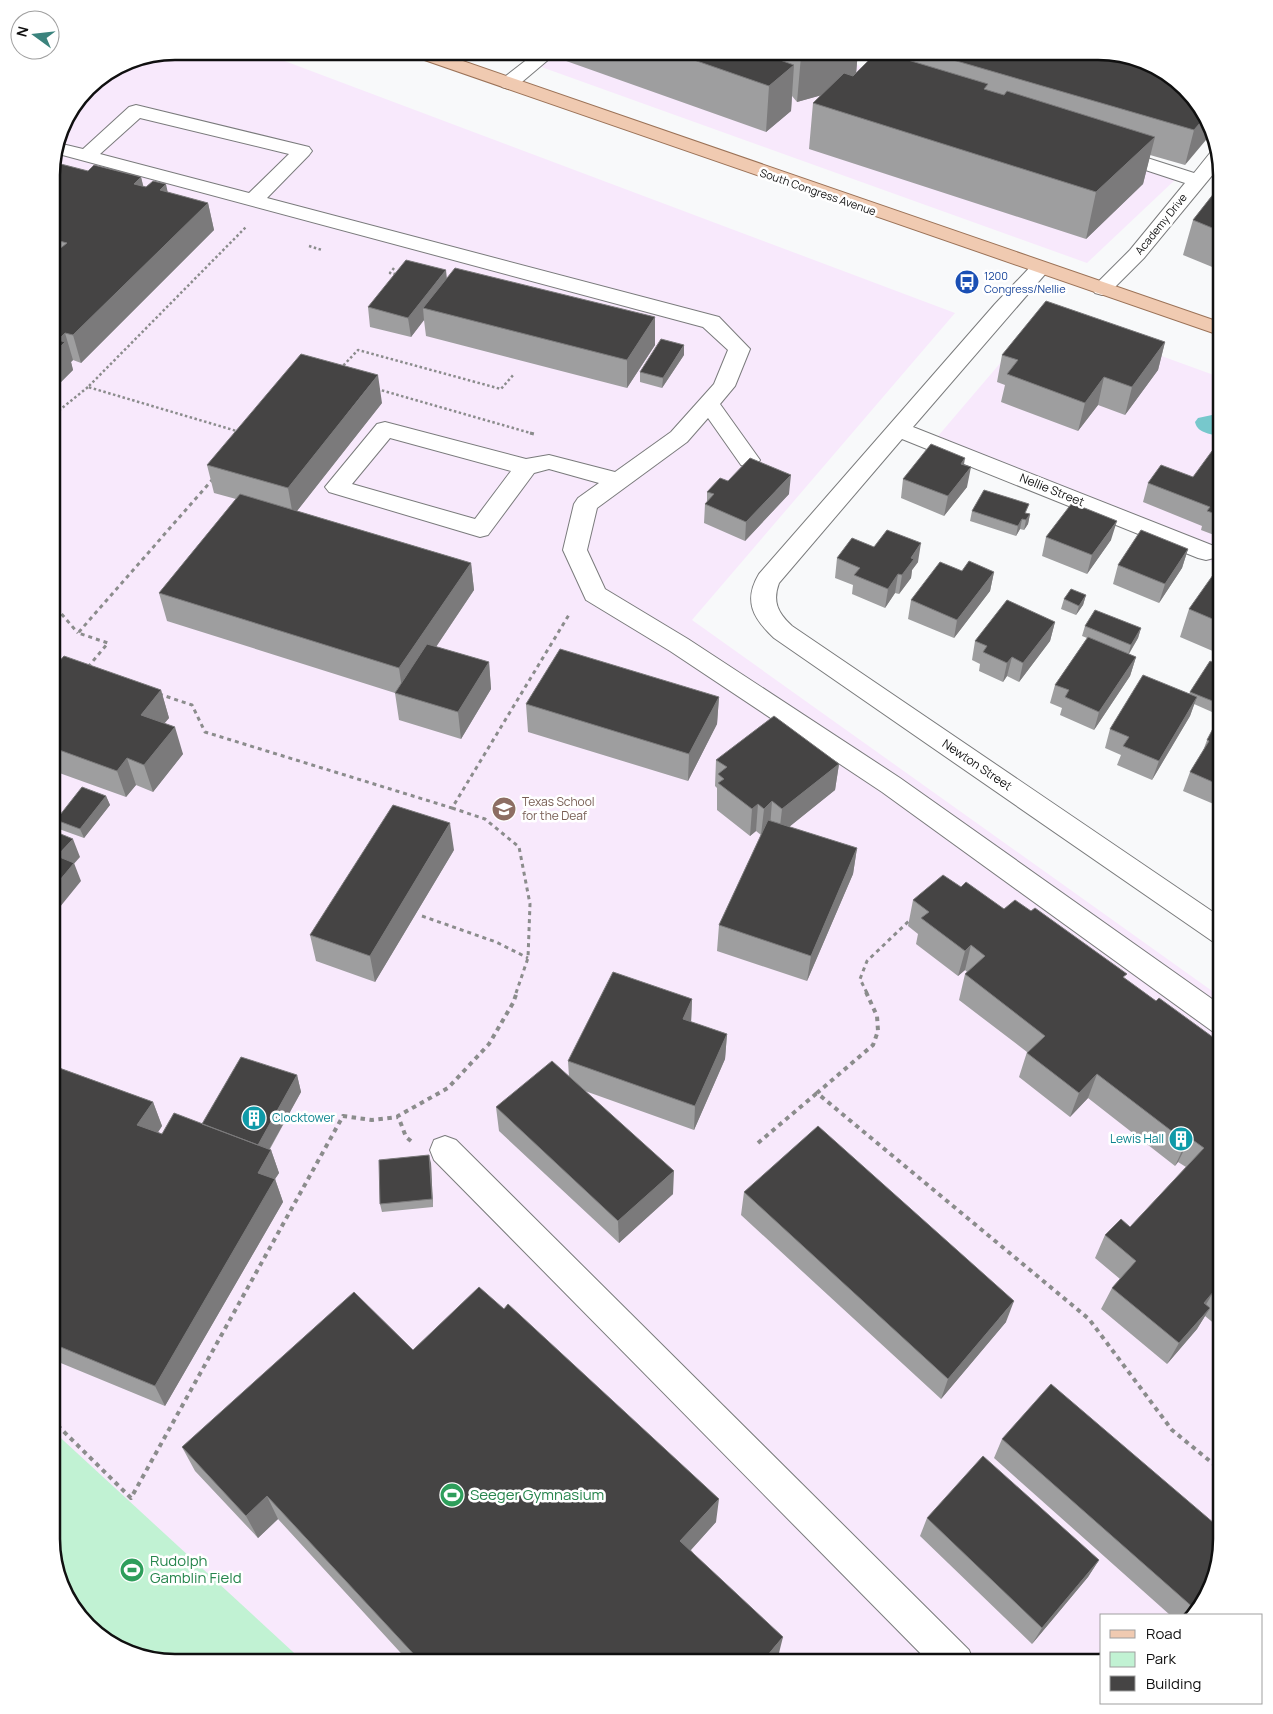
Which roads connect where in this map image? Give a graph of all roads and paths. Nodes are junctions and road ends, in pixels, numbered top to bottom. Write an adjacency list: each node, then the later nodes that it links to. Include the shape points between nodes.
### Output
1 (442, 60): 4 (main road, South Congress Avenue)
2 (538, 60): 4 (street)
3 (876, 60): 5 (street)
4 (509, 83): 16 (main road, South Congress Avenue)
5 (919, 92)
6 (1097, 148): 10 (street)
7 (63, 150): 8 (street)
8 (86, 156): 11 (street); 11 (street, via 136,111 302,151)
9 (1212, 163): 10 (street, Academy Drive)
10 (1197, 180): 18 (street, Academy Drive, via 1137,254)
11 (253, 200): 24 (street, via 711,322 739,350 724,386)
12 (248, 226): 22 (path)
13 (302, 242): 14 (path, via 315,249)
14 (331, 250)
15 (399, 262): 17 (path, via 390,273)
16 (1040, 268): 18 (main road, South Congress Avenue); 26 (street)
17 (399, 275)
18 (1102, 289): 19 (main road, South Congress Avenue)
19 (1213, 327)
20 (339, 370): 21 (path, via 358,350 501,389)
21 (514, 374)
22 (88, 387): 25 (path); 27 (path)
23 (371, 387): 28 (path)
24 (709, 404): 29 (street); 32 (street, via 679,437)
25 (60, 410)
26 (898, 428): 33 (street, Nellie Street); 42 (street, Newton Street, via 768,580 762,592 762,606 770,620)
27 (242, 433)
28 (543, 436)
29 (749, 460)
30 (526, 467): 30 (street, via 480,529 337,487 385,429); 32 (street, via 549,462)
31 (213, 479): 36 (path)
32 (617, 480): 44 (street, via 586,504 575,550 595,594 678,644 891,785)
33 (1206, 552)
34 (60, 612): 36 (path)
35 (570, 612): 39 (path)
36 (78, 633): 37 (path, via 108,643 86,670)
37 (94, 673)
38 (156, 694): 39 (path, via 192,705 205,732)
39 (452, 808): 43 (path, via 485,819 519,847 530,904)
40 (915, 915): 45 (path, via 866,961 860,979 877,1016 878,1031 872,1045)
41 (422, 916): 43 (path, via 496,942)
42 (1213, 927)
43 (528, 958): 46 (path, via 513,1003 489,1044 448,1088)
44 (1213, 1016)
45 (817, 1092): 48 (path); 51 (path, via 1089,1319 1172,1430)
46 (398, 1116): 47 (path, via 406,1137); 50 (path, via 372,1120 343,1116 132,1498)
47 (413, 1144)
48 (758, 1144)
49 (445, 1150): 52 (street)
50 (60, 1428)
51 (1213, 1464)
52 (947, 1654)

